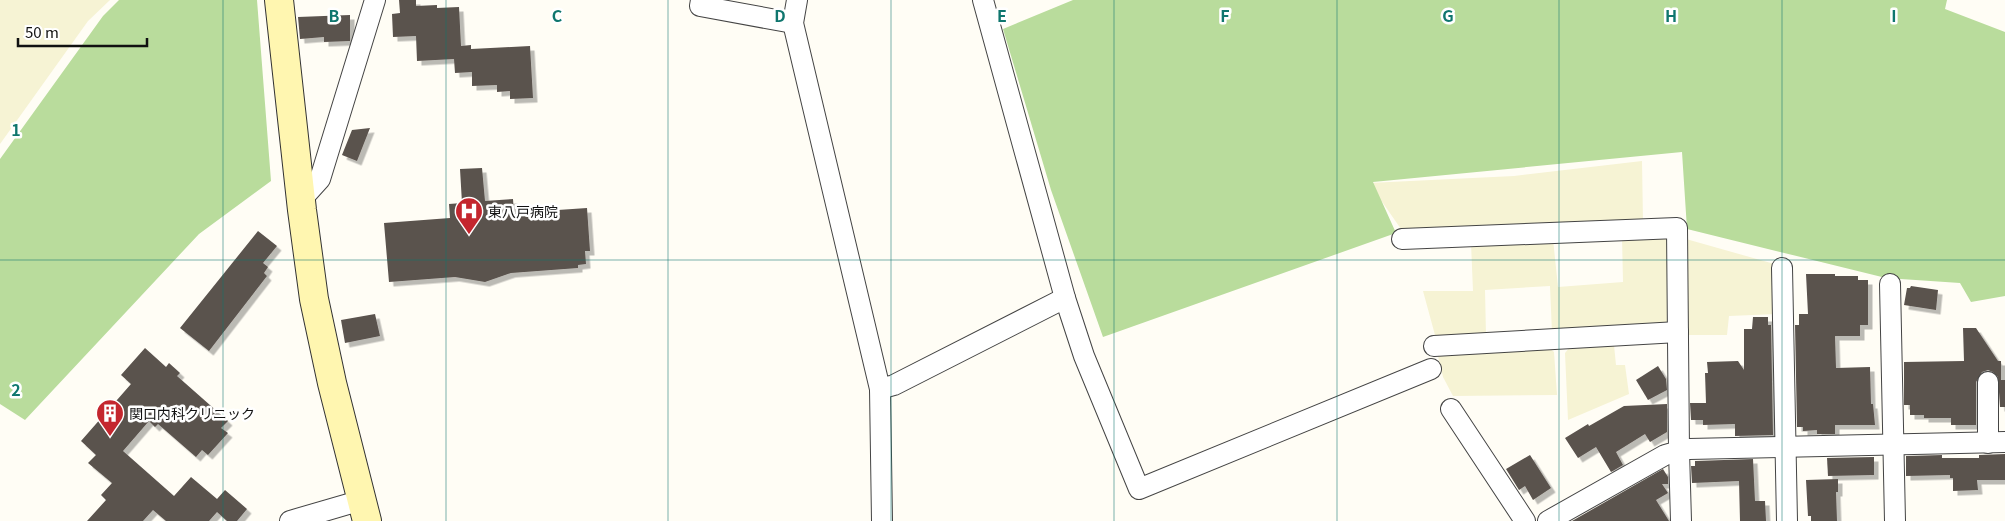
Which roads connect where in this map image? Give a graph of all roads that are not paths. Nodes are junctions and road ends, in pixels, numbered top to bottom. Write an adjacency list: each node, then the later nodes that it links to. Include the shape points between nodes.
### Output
1 (279, 0): 7 (street)
2 (375, 0): 7 (street, via 320,180)
3 (701, 0): 6 (street, via 700,6)
4 (797, 0): 6 (street)
5 (982, 0): 11 (street)
6 (793, 23): 16 (street)
7 (301, 200): 22 (street, via 314,299)
8 (1402, 239): 12 (street, via 1677,228)
9 (1782, 268): 20 (street)
10 (1890, 284): 19 (street)
11 (1065, 298): 14 (street, via 1088,365 1139,490); 16 (street, via 894,385)
12 (1678, 332): 13 (street); 21 (street)
13 (1434, 346)
14 (1431, 369)
15 (1988, 382): 18 (street)
16 (880, 389): 24 (street)
17 (1451, 409): 25 (street)
18 (1996, 443): 19 (street)
19 (1893, 445): 20 (street); 29 (street)
20 (1785, 448): 21 (street); 28 (street)
21 (1679, 451): 26 (street, via 1665,455); 27 (street)
22 (364, 510): 23 (street)
23 (290, 521)
24 (882, 521)
25 (1524, 521)
26 (1548, 521)
27 (1681, 521)
28 (1787, 521)
29 (1894, 521)

